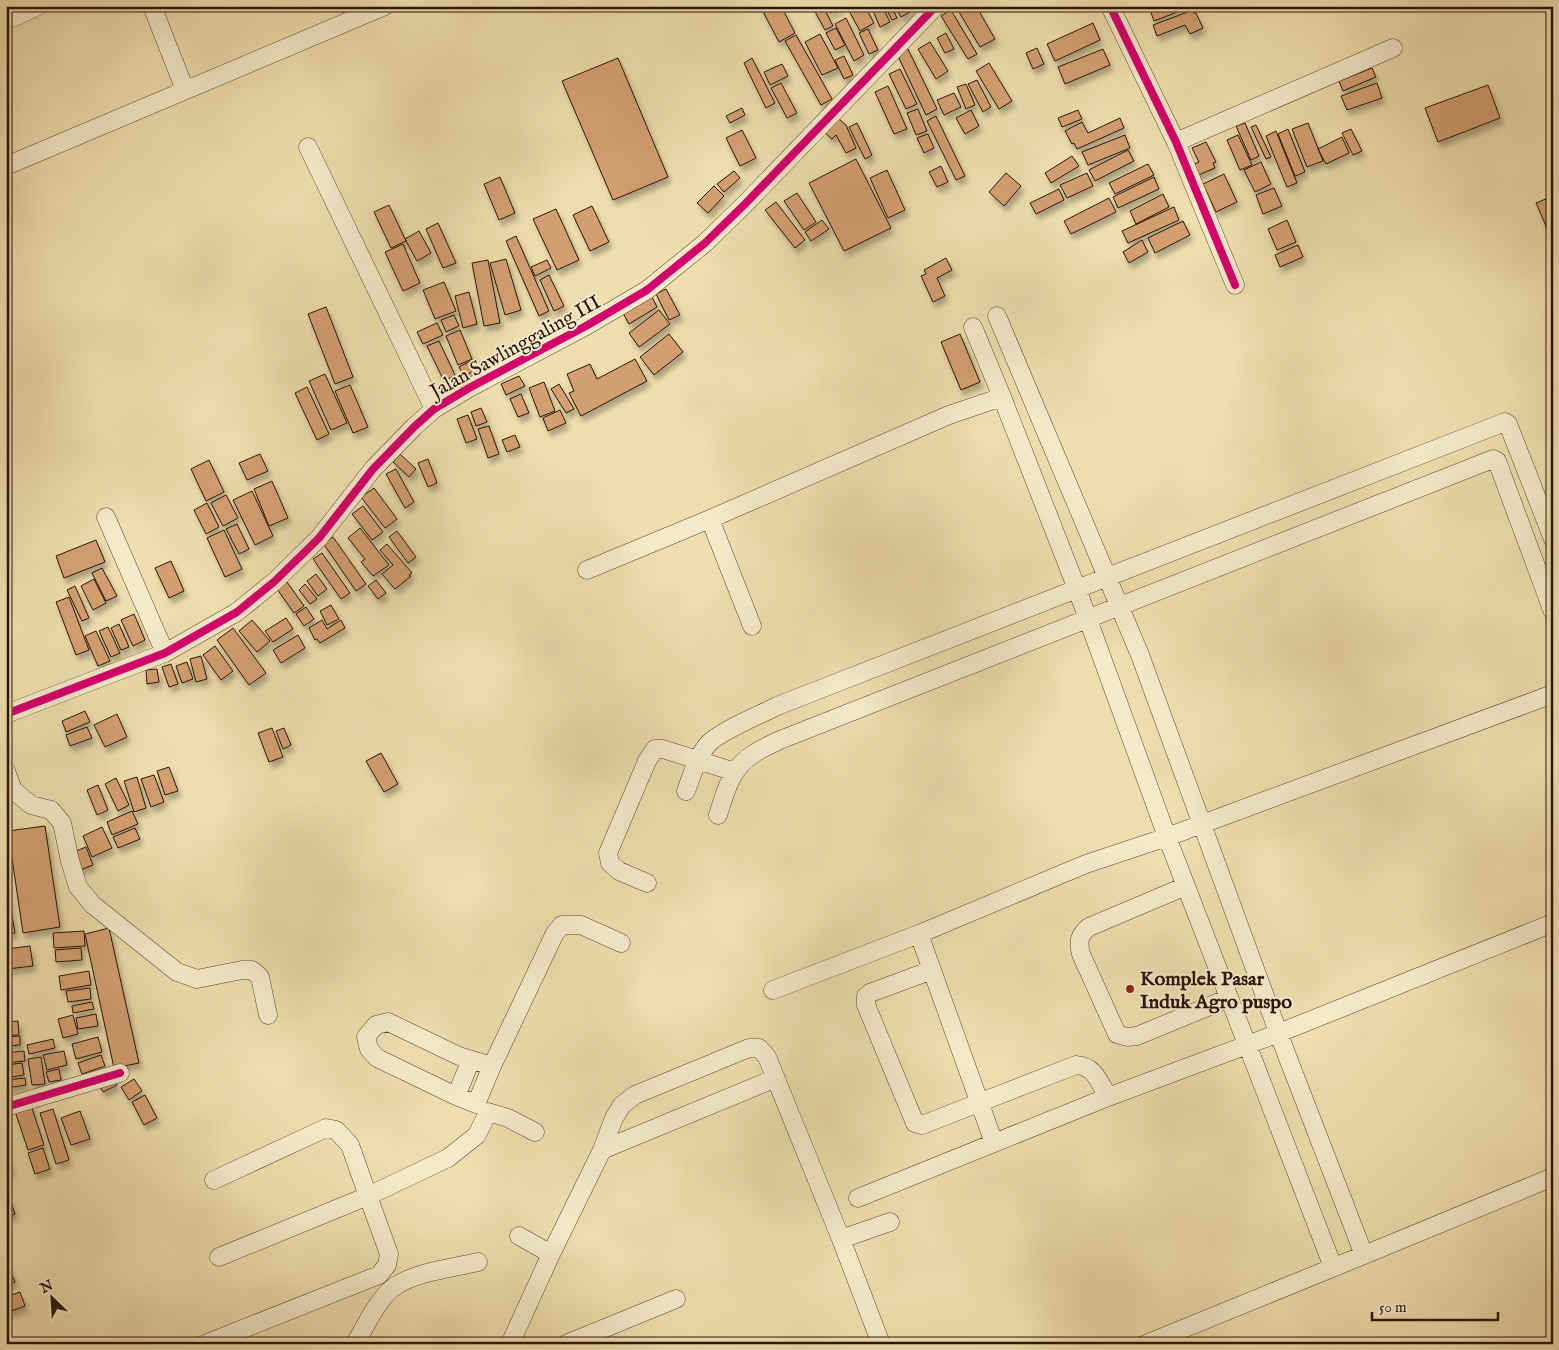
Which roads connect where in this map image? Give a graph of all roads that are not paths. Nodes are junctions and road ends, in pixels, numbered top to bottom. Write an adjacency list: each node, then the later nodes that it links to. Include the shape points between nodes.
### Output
1 (38, 6): 6 (street)
2 (152, 6): 8 (street)
3 (384, 6): 8 (street)
4 (936, 6): 16 (street, Jalan Sawlinggaling III, via 746,203 647,290)
5 (1110, 6): 9 (street)
6 (6, 21)
7 (1393, 48): 9 (street)
8 (185, 90): 11 (street)
9 (1176, 142): 12 (street)
10 (308, 147): 16 (street)
11 (6, 166)
12 (1235, 285)
13 (997, 316): 21 (street)
14 (973, 327): 15 (street)
15 (1002, 397): 18 (street, via 949,415); 22 (street)
16 (434, 410): 27 (street, Jalan Sawlinggaling III, via 373,469 320,538 275,581 237,612)
17 (106, 517): 27 (street)
18 (710, 519): 20 (street); 26 (street)
19 (1553, 539): 21 (street, via 1508,424 1504,422)
20 (587, 570)
21 (1108, 577): 22 (street); 23 (street)
22 (1077, 589): 25 (street); 30 (street, via 777,706 709,743)
23 (1121, 607): 24 (street, via 1493,459 1497,461); 25 (street); 35 (street)
24 (1553, 612)
25 (1088, 619): 32 (street, via 780,740 750,755); 36 (street)
26 (752, 626)
27 (165, 653): 29 (street, Jalan Sawlinggaling III)
28 (1553, 694): 35 (street)
29 (6, 714)
30 (698, 760): 32 (street); 33 (street); 37 (street, via 655,749 608,853 610,863 619,871)
31 (6, 771): 45 (street, via 13,790 31,805 52,810 62,824 78,887 94,905 177,972 197,979 252,970 260,977)
32 (735, 772): 34 (street)
33 (686, 791)
34 (718, 815)
35 (1202, 823): 36 (street); 46 (street)
36 (1167, 837): 38 (street); 40 (street, via 1086,864)
37 (647, 883)
38 (1186, 886): 44 (street); 44 (street, via 1089,927 1078,943 1080,954 1117,1034 1137,1036)
39 (1553, 923): 46 (street)
40 (919, 934): 42 (street); 43 (street)
41 (621, 943): 49 (street, via 581,925 562,925 555,932)
42 (932, 970): 54 (street); 54 (street, via 870,993 866,996 866,1005 915,1123 922,1125)
43 (772, 990)
44 (1230, 998): 47 (street)
45 (268, 1015)
46 (1279, 1032): 47 (street); 68 (street)
47 (1247, 1044): 53 (street); 71 (street)
48 (471, 1060): 49 (street); 52 (street); 52 (street, via 388,1022 376,1025 366,1037 377,1058)
49 (492, 1066): 56 (street)
50 (120, 1073): 55 (street)
51 (776, 1078): 59 (street); 59 (street, via 767,1057 758,1048 749,1048 636,1095 622,1105); 66 (street)
52 (456, 1096): 56 (street)
53 (1108, 1097): 54 (street, via 1093,1070 1086,1065 1076,1065); 58 (street)
54 (981, 1103): 58 (street)
55 (6, 1107)
56 (482, 1108): 57 (street); 62 (street, via 477,1135 448,1158)
57 (535, 1132)
58 (994, 1143): 63 (street)
59 (602, 1150): 67 (street)
60 (1553, 1177): 68 (street)
61 (214, 1180): 62 (street, via 326,1128 336,1130 350,1145)
62 (368, 1196): 69 (street); 73 (street, via 389,1254 387,1266 379,1275)
63 (858, 1198)
64 (890, 1222): 66 (street)
65 (519, 1236): 67 (street)
66 (841, 1239): 77 (street)
67 (551, 1254): 75 (street)
68 (1364, 1256): 71 (street)
69 (219, 1257)
70 (478, 1262): 74 (street, via 417,1276 394,1287 380,1302)
71 (1334, 1267): 78 (street)
72 (676, 1299): 76 (street)
73 (205, 1344)
74 (355, 1344)
75 (510, 1344)
76 (566, 1344)
77 (881, 1344)
78 (1146, 1344)

